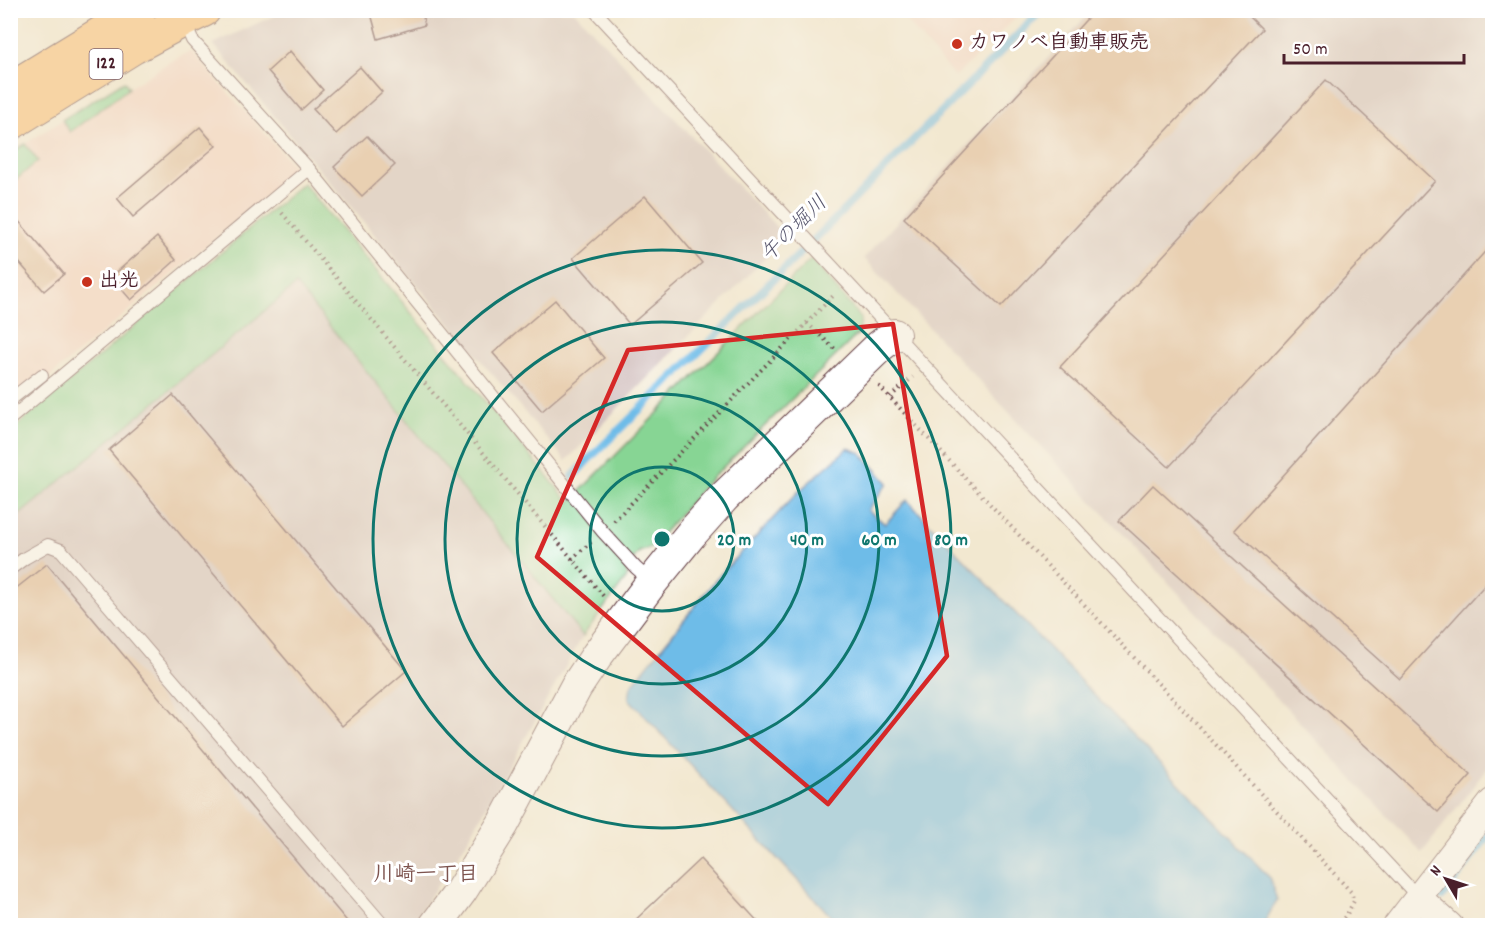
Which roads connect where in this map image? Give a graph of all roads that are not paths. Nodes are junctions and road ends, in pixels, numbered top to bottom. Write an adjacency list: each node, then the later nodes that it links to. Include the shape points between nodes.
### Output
1 (139, 10): 4 (highway, 122)
2 (594, 10): 7 (lane)
3 (194, 15): 5 (highway, 122, via 134,47); 6 (lane, via 192,40)
4 (10, 89)
5 (10, 124)
6 (309, 169): 10 (lane); 12 (lane, via 603,532)
7 (894, 335): 12 (street, via 724,497); 14 (lane)
8 (42, 375): 9 (lane)
9 (10, 400)
10 (10, 419)
11 (10, 569): 15 (lane, via 48,544 61,550)
12 (652, 582): 16 (street, via 576,687 503,824)
13 (1492, 802): 14 (street)
14 (1419, 898): 17 (street); 18 (street)
15 (382, 925)
16 (435, 926)
17 (1396, 926)
18 (1449, 926)

